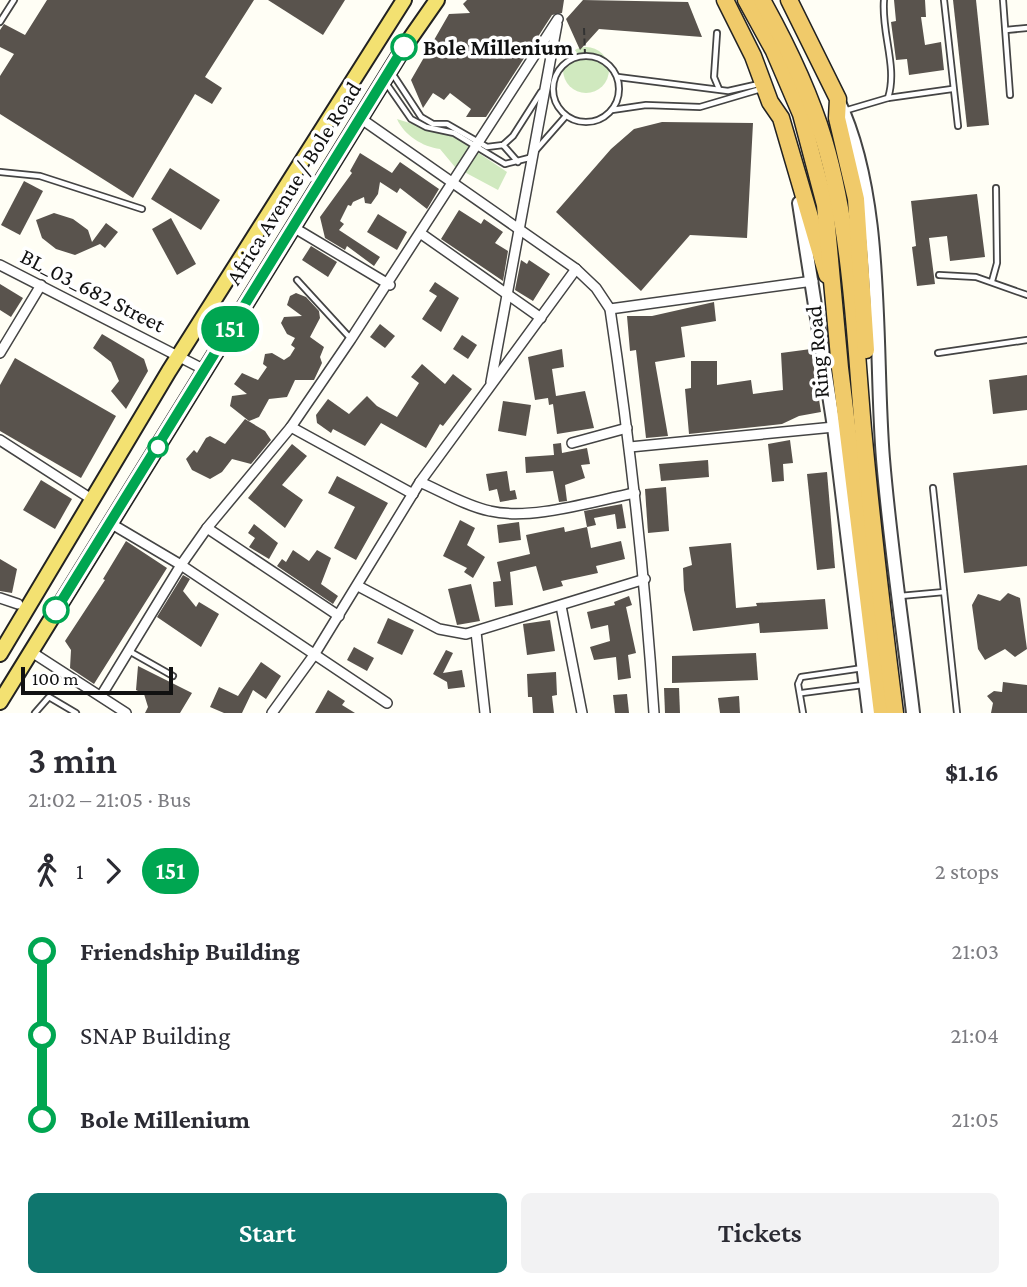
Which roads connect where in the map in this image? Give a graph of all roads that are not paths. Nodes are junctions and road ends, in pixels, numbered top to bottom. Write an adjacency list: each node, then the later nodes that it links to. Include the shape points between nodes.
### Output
1 (14, 0): 12 (lane)
2 (404, 0): 54 (main road, Africa Avenue / Bole Road)
3 (437, 0): 16 (main road, Africa Avenue / Bole Road)
4 (725, 0): 21 (highway)
5 (746, 0): 26 (highway, Ring Road)
6 (762, 0): 26 (highway, Ring Road, via 792,54)
7 (789, 0): 24 (highway)
8 (884, 0): 23 (lane, via 892,77)
9 (944, 0): 20 (lane)
10 (1003, 0): 14 (lane)
11 (558, 19): 46 (street); 50 (street); 56 (street)
12 (0, 22)
13 (1027, 28): 14 (lane)
14 (1006, 30): 22 (lane)
15 (717, 33): 19 (lane, via 714,77)
16 (387, 74): 28 (main road, Africa Avenue / Bole Road); 30 (lane, via 425,120 447,124 488,147); 31 (lane, via 411,119 454,134 505,164)
17 (618, 78): 18 (lane, via 606,61 586,55 566,62); 19 (lane); 25 (lane, via 619,99)
18 (553, 79): 27 (lane, via 553,100); 30 (lane)
19 (719, 89): 21 (lane)
20 (952, 89): 23 (lane); 29 (lane)
21 (766, 90): 25 (lane, via 700,107 646,105); 42 (street, via 799,204); 44 (highway, via 785,127 820,259)
22 (1010, 95)
23 (888, 98): 24 (lane)
24 (841, 105): 57 (highway, via 837,118 856,200 861,248 867,393); 75 (street, via 863,183 871,242 883,459)
25 (611, 111): 27 (lane, via 584,124)
26 (808, 114): 44 (highway, Ring Road); 57 (highway, Ring Road, via 833,178)
27 (565, 117): 31 (lane, via 529,158)
28 (360, 118): 33 (street); 36 (main road, Africa Avenue / Bole Road)
29 (958, 126)
30 (503, 145): 31 (lane)
31 (519, 163)
32 (0, 172): 35 (lane, via 47,178)
33 (457, 184): 37 (street); 39 (street)
34 (996, 188): 43 (lane, via 997,263)
35 (142, 209)
36 (293, 227): 46 (street); 55 (main road, Africa Avenue / Bole Road)
37 (423, 235): 46 (street); 49 (street)
38 (0, 265): 45 (street, BL_03_682 Street)
39 (576, 270): 48 (street, via 597,288); 49 (street)
40 (939, 275): 43 (lane)
41 (297, 280): 50 (lane)
42 (813, 281): 48 (street); 58 (street)
43 (992, 281): 47 (lane, via 1010,292)
44 (833, 282): 101 (highway, Ring Road)
45 (41, 285): 53 (street); 54 (street, BL_03_682 Street)
46 (390, 285)
47 (1027, 295)
48 (610, 309): 60 (street)
49 (541, 317): 56 (street)
50 (351, 340): 59 (street)
51 (1027, 340): 52 (lane)
52 (938, 352)
53 (0, 353)
54 (179, 355): 55 (street, BL_03_682 Street); 68 (main road, Africa Avenue / Bole Road)
55 (205, 370): 69 (main road, Africa Avenue / Bole Road)
56 (490, 387): 64 (street)
57 (863, 425): 102 (highway, Ring Road)
58 (834, 426): 63 (street); 85 (street)
59 (291, 427): 66 (street); 70 (street)
60 (627, 428): 62 (street); 63 (street)
61 (0, 440): 68 (street)
62 (572, 443)
63 (630, 447): 67 (street)
64 (420, 482): 66 (street); 67 (street, via 478,508 506,513)
65 (933, 488): 74 (lane)
66 (413, 494): 73 (street)
67 (635, 494): 72 (street)
68 (93, 500): 83 (main road, Africa Avenue / Bole Road)
69 (110, 523): 71 (street); 81 (main road, Africa Avenue / Bole Road)
70 (207, 528): 71 (street); 79 (street)
71 (181, 565): 82 (street); 84 (street)
72 (645, 579): 78 (street); 98 (street)
73 (358, 586): 79 (street); 80 (street, via 439,629 466,635)
74 (944, 592): 75 (lane); 104 (lane)
75 (899, 596): 103 (street)
76 (0, 598): 77 (street)
77 (18, 604)
78 (561, 606): 80 (street); 97 (street)
79 (339, 616): 84 (street)
80 (475, 632): 96 (street)
81 (30, 651): 89 (street); 90 (main road, Africa Avenue / Bole Road)
82 (129, 651): 86 (lane); 89 (street)
83 (0, 654)
84 (314, 655): 91 (street); 95 (street)
85 (864, 667): 87 (street); 88 (lane, via 801,677)
86 (173, 676)
87 (866, 684): 88 (lane); 100 (street)
88 (802, 694): 99 (lane)
89 (101, 696): 94 (street)
90 (0, 702)
91 (387, 703)
92 (35, 713): 93 (lane, via 49,698)
93 (76, 713)
94 (126, 713)
95 (272, 713)
96 (485, 713)
97 (582, 713)
98 (654, 713)
99 (803, 713)
100 (869, 713)
101 (882, 713)
102 (895, 713)
103 (913, 713)
104 (957, 713)

